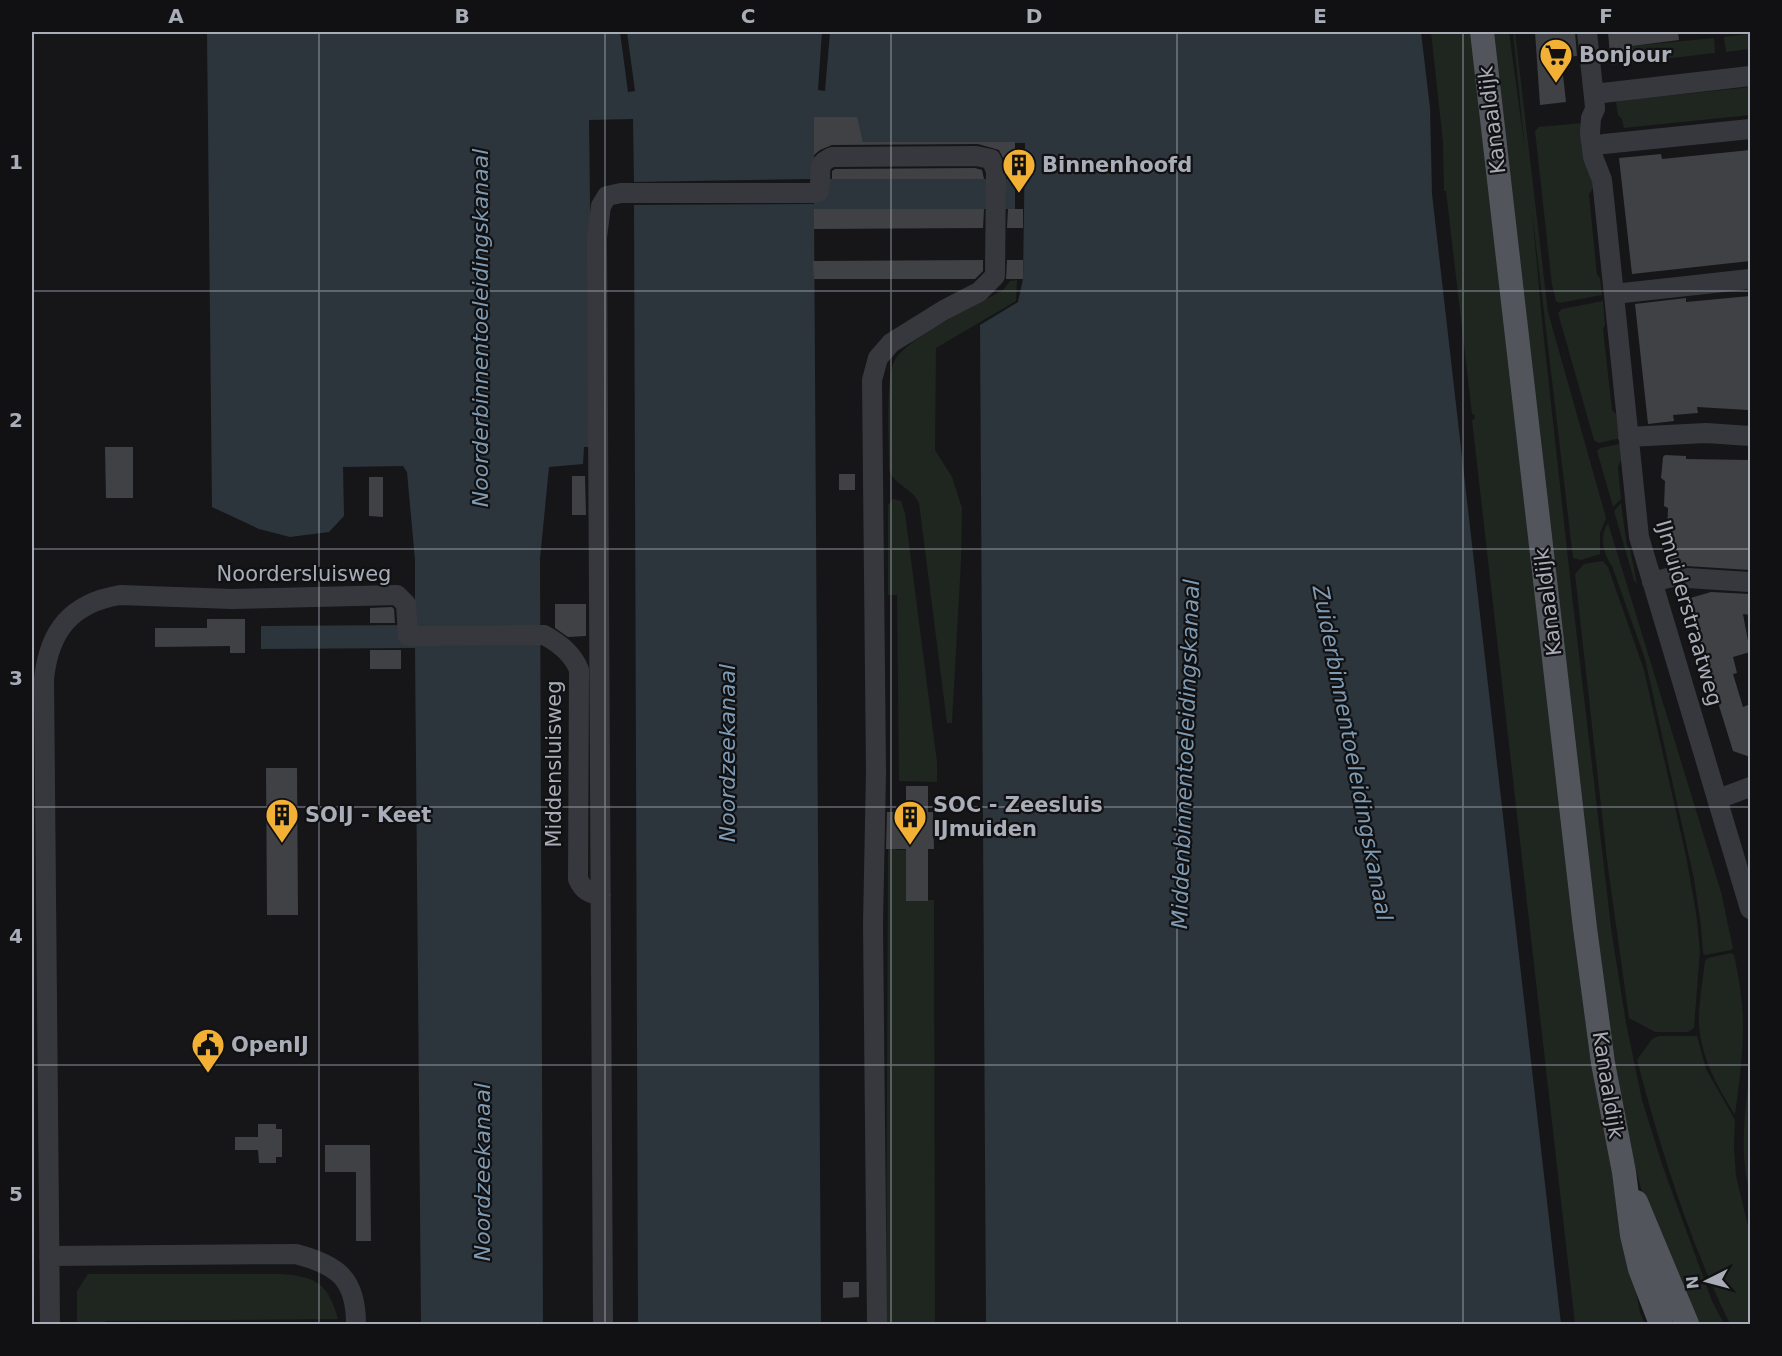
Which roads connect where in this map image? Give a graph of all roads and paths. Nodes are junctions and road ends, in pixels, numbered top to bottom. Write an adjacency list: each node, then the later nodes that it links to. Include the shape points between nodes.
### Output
1 (1482, 32): 19 (main road, Kanaaldijk, via 1584,916 1603,1063)
2 (1587, 32): 4 (street, IJmuiderstraatweg)
3 (1750, 76): 4 (street)
4 (1595, 101): 6 (street, IJmuiderstraatweg); 7 (street, IJmuiderstraatweg, via 1590,133 1593,157)
5 (1750, 129): 6 (street)
6 (1604, 144): 7 (street, IJmuiderstraatweg)
7 (1602, 180): 9 (street, IJmuiderstraatweg)
8 (1750, 279): 9 (street)
9 (1614, 294): 11 (street, IJmuiderstraatweg)
10 (1750, 436): 11 (street, via 1706,433)
11 (1628, 437): 12 (street, IJmuiderstraatweg, via 1639,537)
12 (1652, 582): 13 (street, via 1672,577); 16 (street, IJmuiderstraatweg)
13 (1750, 582)
14 (544, 635): 17 (street, Middensluisweg, via 575,660 579,670 578,879 587,891); 20 (street, Noordersluisweg, via 408,636 406,604 397,595 232,599 120,595 81,608 58,632 48,651 44,679)
15 (1750, 787): 16 (street)
16 (1718, 799): 18 (street, IJmuiderstraatweg)
17 (601, 895): 23 (street); 24 (street, via 597,237 601,206 607,196 621,194 818,192 820,167 825,160 843,156 991,159 996,171 995,276 979,292 891,343 878,358 872,380)
18 (1750, 909)
19 (1624, 1172): 25 (main road, Kanaaldijk, via 1640,1269); 26 (main road, Kanaaldijk)
20 (49, 1256): 21 (street); 22 (street, via 296,1254 321,1261 343,1276 356,1303)
21 (50, 1324)
22 (356, 1324)
23 (603, 1324)
24 (877, 1324)
25 (1661, 1324)
26 (1687, 1324)

